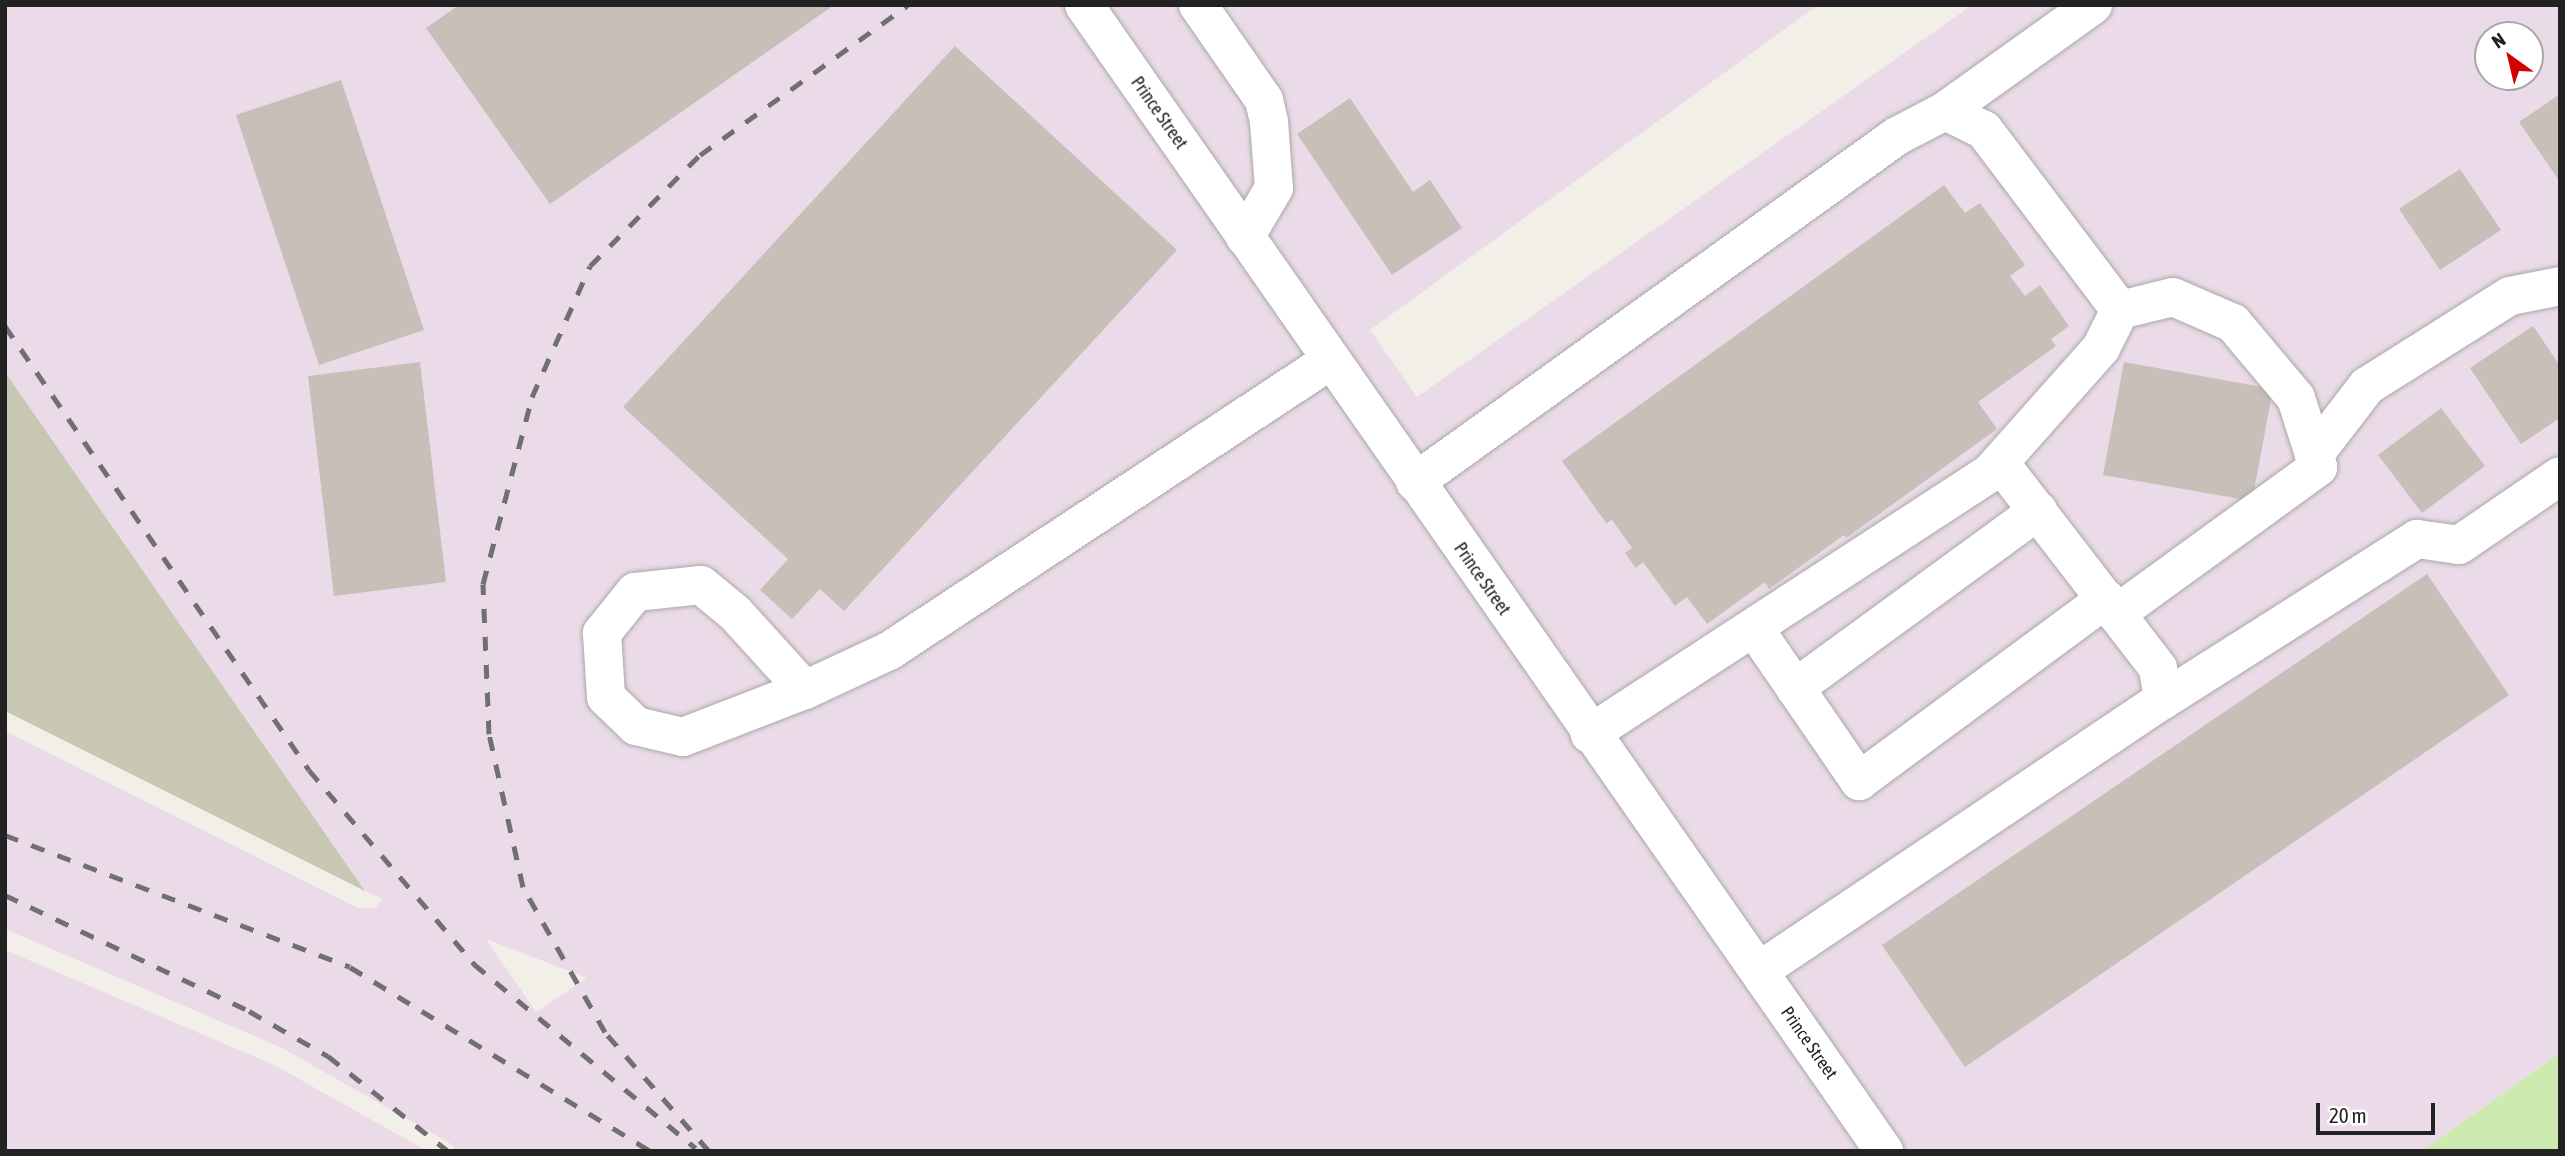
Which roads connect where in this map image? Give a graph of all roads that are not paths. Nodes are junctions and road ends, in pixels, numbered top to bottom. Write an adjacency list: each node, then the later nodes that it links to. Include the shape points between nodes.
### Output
1 (1084, 5): 5 (street, Prince Street)
2 (1198, 5): 5 (street, via 1264,100 1269,122 1274,188)
3 (2093, 5): 4 (street)
4 (1945, 111): 7 (street, via 1984,130); 12 (street, via 1897,136)
5 (1245, 237): 8 (street, Prince Street)
6 (2560, 286): 9 (street, via 2510,296 2367,386)
7 (2120, 310): 9 (street, via 2173,297 2233,323 2295,398); 10 (street, via 2101,348)
8 (1331, 360): 12 (street, Prince Street); 17 (street, via 889,651)
9 (2314, 456): 14 (street, via 2318,467)
10 (2000, 463): 13 (street); 15 (street)
11 (2560, 476): 18 (street, via 2459,545 2417,539)
12 (1415, 482): 19 (street, Prince Street)
13 (2038, 511): 14 (street); 16 (street)
14 (2111, 607): 16 (street, via 1859,781); 18 (street, via 2158,668)
15 (1754, 628): 16 (street); 19 (street)
16 (1795, 688)
17 (805, 690): 17 (street, via 683,737 636,726 606,697 602,633 635,592 701,584 735,613)
18 (2163, 700): 20 (street)
19 (1590, 734): 20 (street, Prince Street)
20 (1759, 971): 21 (street, Prince Street)
21 (1884, 1151)

